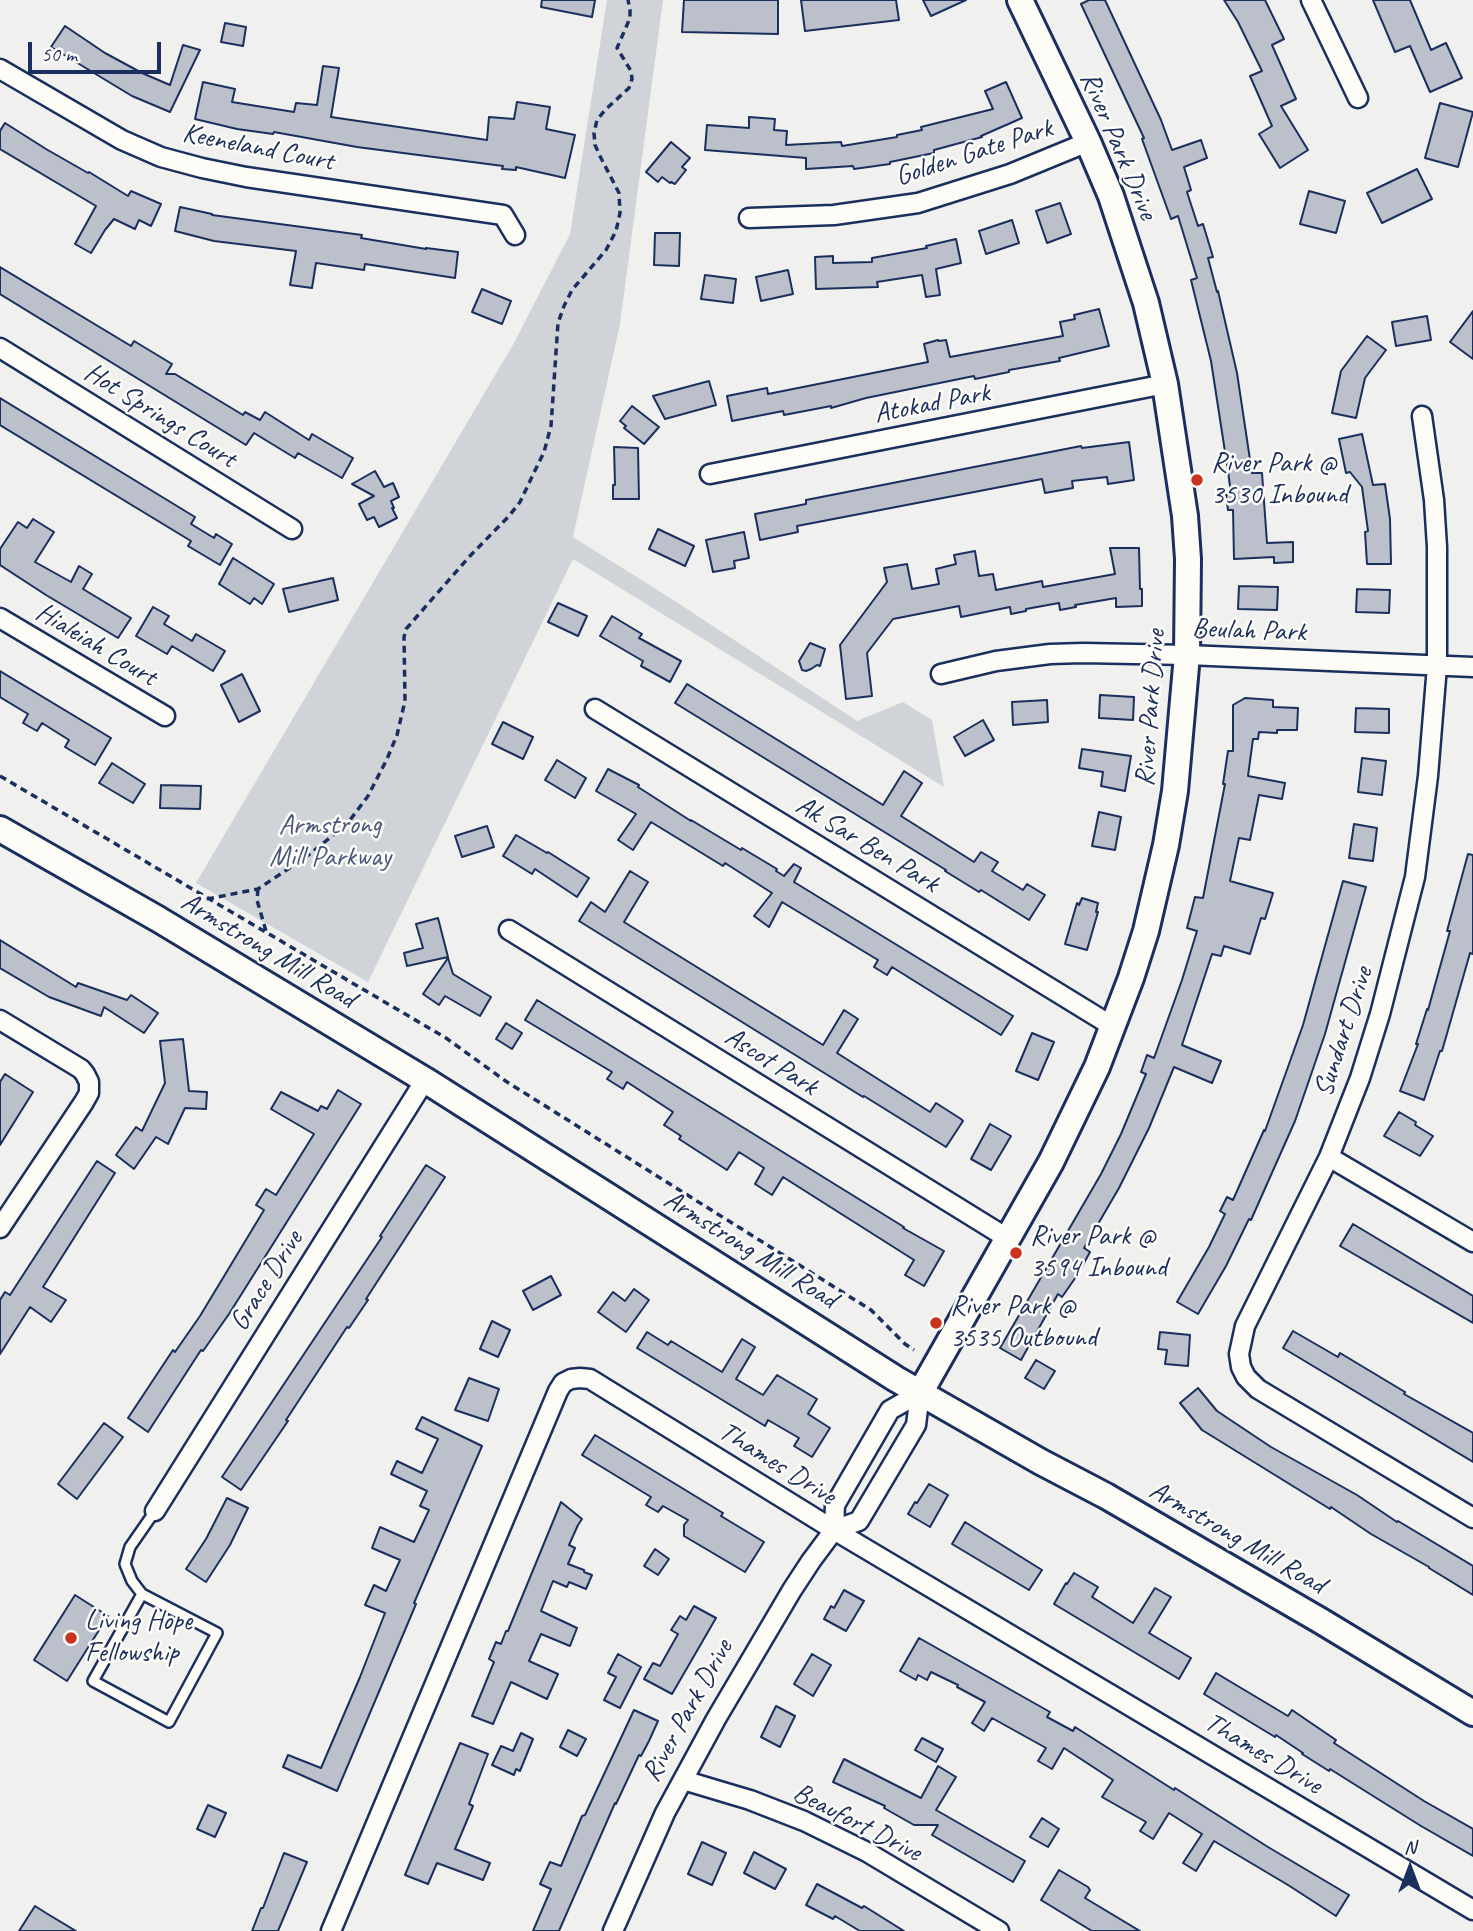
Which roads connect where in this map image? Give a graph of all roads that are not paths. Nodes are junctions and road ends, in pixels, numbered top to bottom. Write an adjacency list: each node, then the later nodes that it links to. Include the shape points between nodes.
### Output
1 (1020, 0): 5 (main road, River Park Drive)
2 (1311, 0): 4 (street)
3 (0, 69): 7 (street, Keeneland Court, via 122,140 161,157 246,177 502,215)
4 (1358, 97)
5 (1088, 142): 6 (street, Golden Gate Park, via 1010,174 918,203 834,215); 9 (main road, River Park Drive, via 1132,255)
6 (749, 218)
7 (515, 236)
8 (0, 348): 12 (street, Hot Springs Court)
9 (1166, 384): 11 (street, Atokad Park); 14 (main road, River Park Drive, via 1185,516)
10 (1422, 416): 15 (street, Sundart Drive, via 1437,547)
11 (710, 474)
12 (292, 529)
13 (0, 618): 19 (street, Hialeiah Court)
14 (1186, 655): 15 (street, Beulah Park); 17 (street, Beulah Park, via 1050,654); 23 (main road, River Park Drive, via 1166,845 1146,932)
15 (1437, 666): 16 (street, Beulah Park); 25 (street, Sundart Drive, via 1415,877 1380,1014)
16 (1473, 667)
17 (941, 674)
18 (595, 709): 23 (street, Ak Sar Ben Park)
19 (164, 716)
20 (0, 829): 24 (main road, Armstrong Mill Road)
21 (509, 930): 27 (street, Ascot Park)
22 (0, 1020): 26 (street, via 81,1069 89,1083 84,1102)
23 (1112, 1026): 27 (main road, River Park Drive, via 1078,1110)
24 (425, 1080): 29 (main road, Armstrong Mill Road); 30 (street, Grace Drive)
25 (1329, 1157): 28 (street); 31 (street, Sundart Drive, via 1245,1326 1241,1367 1258,1389)
26 (0, 1228)
27 (1007, 1238): 29 (main road, River Park Drive)
28 (1473, 1242)
29 (920, 1393): 32 (street, River Park Drive, via 890,1410 835,1505); 32 (street, River Park Drive, via 916,1425 859,1521); 34 (main road, Armstrong Mill Road, via 1130,1510)
30 (155, 1511): 33 (lane, via 130,1547 125,1564)
31 (1473, 1518)
32 (834, 1530): 35 (street, River Park Drive, via 792,1590); 36 (street, Thames Drive); 37 (street, Thames Drive, via 590,1379 571,1378 564,1383)
33 (142, 1594): 33 (lane, via 217,1633 169,1722 93,1681)
34 (1473, 1713)
35 (683, 1780): 38 (street, River Park Drive); 39 (street, Beaufort Drive, via 804,1821)
36 (1473, 1910)
37 (331, 1931)
38 (613, 1931)
39 (999, 1931)

